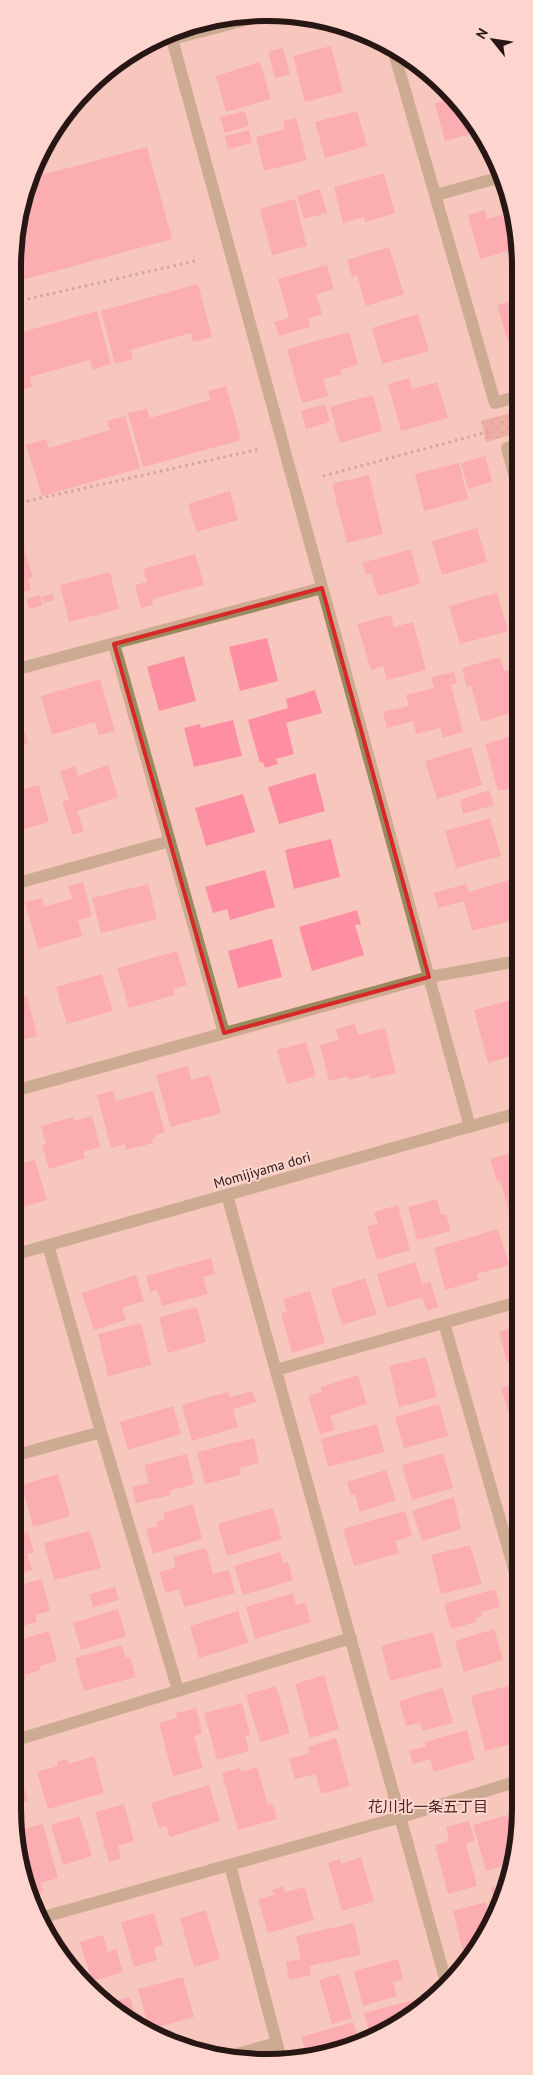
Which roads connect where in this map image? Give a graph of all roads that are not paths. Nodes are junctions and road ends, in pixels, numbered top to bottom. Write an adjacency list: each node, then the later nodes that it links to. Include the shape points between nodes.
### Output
1 (226, 25): 2 (street)
2 (194, 32)
3 (172, 41): 10 (street)
4 (397, 59): 6 (street)
5 (495, 179): 6 (street)
6 (436, 196): 7 (street, via 495,403)
7 (512, 398)
8 (512, 447): 9 (street, via 507,448)
9 (512, 466)
10 (322, 588): 11 (street); 16 (street)
11 (114, 644): 12 (street); 13 (street)
12 (21, 668)
13 (170, 841): 14 (street); 17 (street)
14 (21, 882)
15 (512, 962): 16 (street)
16 (429, 977): 17 (street); 20 (street)
17 (224, 1033): 18 (street)
18 (21, 1088)
19 (512, 1116): 20 (street, Momijiyama dori)
20 (470, 1127): 21 (street, Momijiyama dori)
21 (227, 1195): 22 (street, Momijiyama dori); 26 (street)
22 (48, 1245): 23 (street, Momijiyama dori); 27 (street)
23 (21, 1253)
24 (512, 1304): 25 (street)
25 (444, 1323): 26 (street); 29 (street)
26 (276, 1370): 30 (street)
27 (100, 1432): 28 (street); 31 (street)
28 (21, 1454)
29 (512, 1562)
30 (351, 1638): 31 (street); 34 (street)
31 (178, 1690): 32 (street)
32 (21, 1739)
33 (512, 1782): 34 (street)
34 (401, 1816): 35 (street); 37 (street)
35 (230, 1865): 36 (street); 38 (street)
36 (47, 1916)
37 (445, 1977)
38 (277, 2043): 39 (street); 40 (street)
39 (242, 2052)
40 (280, 2053)

